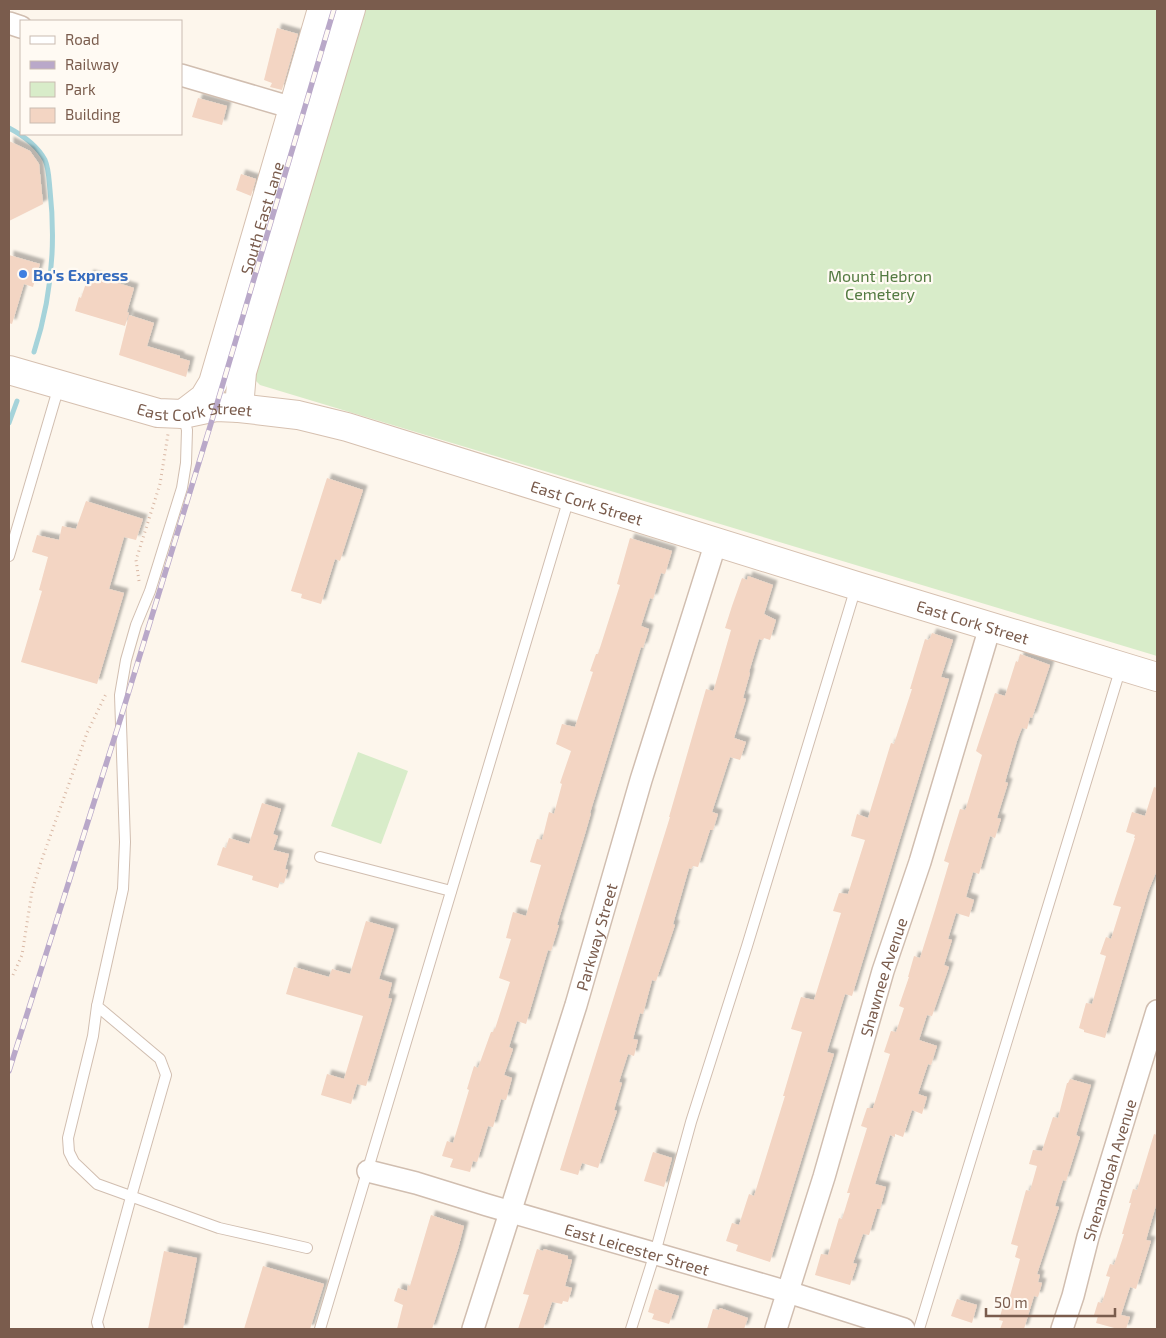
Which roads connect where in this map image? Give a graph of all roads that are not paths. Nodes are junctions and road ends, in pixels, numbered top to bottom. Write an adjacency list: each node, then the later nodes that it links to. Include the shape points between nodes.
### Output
1 (322, 9): 4 (main road, South East Lane)
2 (351, 9): 7 (main road, South East Lane, via 242,372)
3 (182, 75): 4 (street)
4 (293, 108): 8 (main road, South East Lane, via 212,383 204,398)
5 (9, 370): 6 (main road, East Cork Street)
6 (59, 385): 8 (main road, East Cork Street, via 141,409); 11 (lane)
7 (240, 408): 8 (main road, East Cork Street, via 216,407); 9 (main road, East Cork Street, via 298,415 348,427)
8 (175, 414): 18 (lane, via 187,430 182,488 136,625 120,695 125,842 123,889)
9 (573, 499): 10 (main road, East Cork Street); 17 (lane, via 566,508)
10 (716, 542): 12 (main road, East Cork Street); 22 (street, Parkway Street, via 641,780 576,1005)
11 (9, 556)
12 (857, 586): 13 (main road, East Cork Street); 24 (lane, via 691,1122)
13 (990, 627): 14 (main road, East Cork Street); 25 (street, Shawnee Avenue)
14 (1121, 666): 15 (main road, East Cork Street); 32 (lane)
15 (1157, 677)
16 (320, 857): 17 (lane)
17 (452, 891): 20 (lane)
18 (97, 1006): 21 (lane, via 160,1059 166,1075); 21 (lane, via 68,1138 69,1152 74,1162 96,1184)
19 (1157, 1011): 33 (street, Shenandoah Avenue)
20 (368, 1171): 22 (street, East Leicester Street); 27 (lane)
21 (131, 1198): 23 (lane, via 219,1228); 26 (lane, via 97,1322)
22 (509, 1212): 24 (street, East Leicester Street); 28 (street, Parkway Street)
23 (306, 1248)
24 (654, 1253): 25 (street, East Leicester Street); 29 (lane)
25 (788, 1292): 30 (street, Shawnee Avenue); 31 (street, East Leicester Street)
26 (98, 1329)
27 (320, 1329)
28 (473, 1329)
29 (631, 1329)
30 (776, 1329)
31 (904, 1329)
32 (919, 1329)
33 (1062, 1329)

